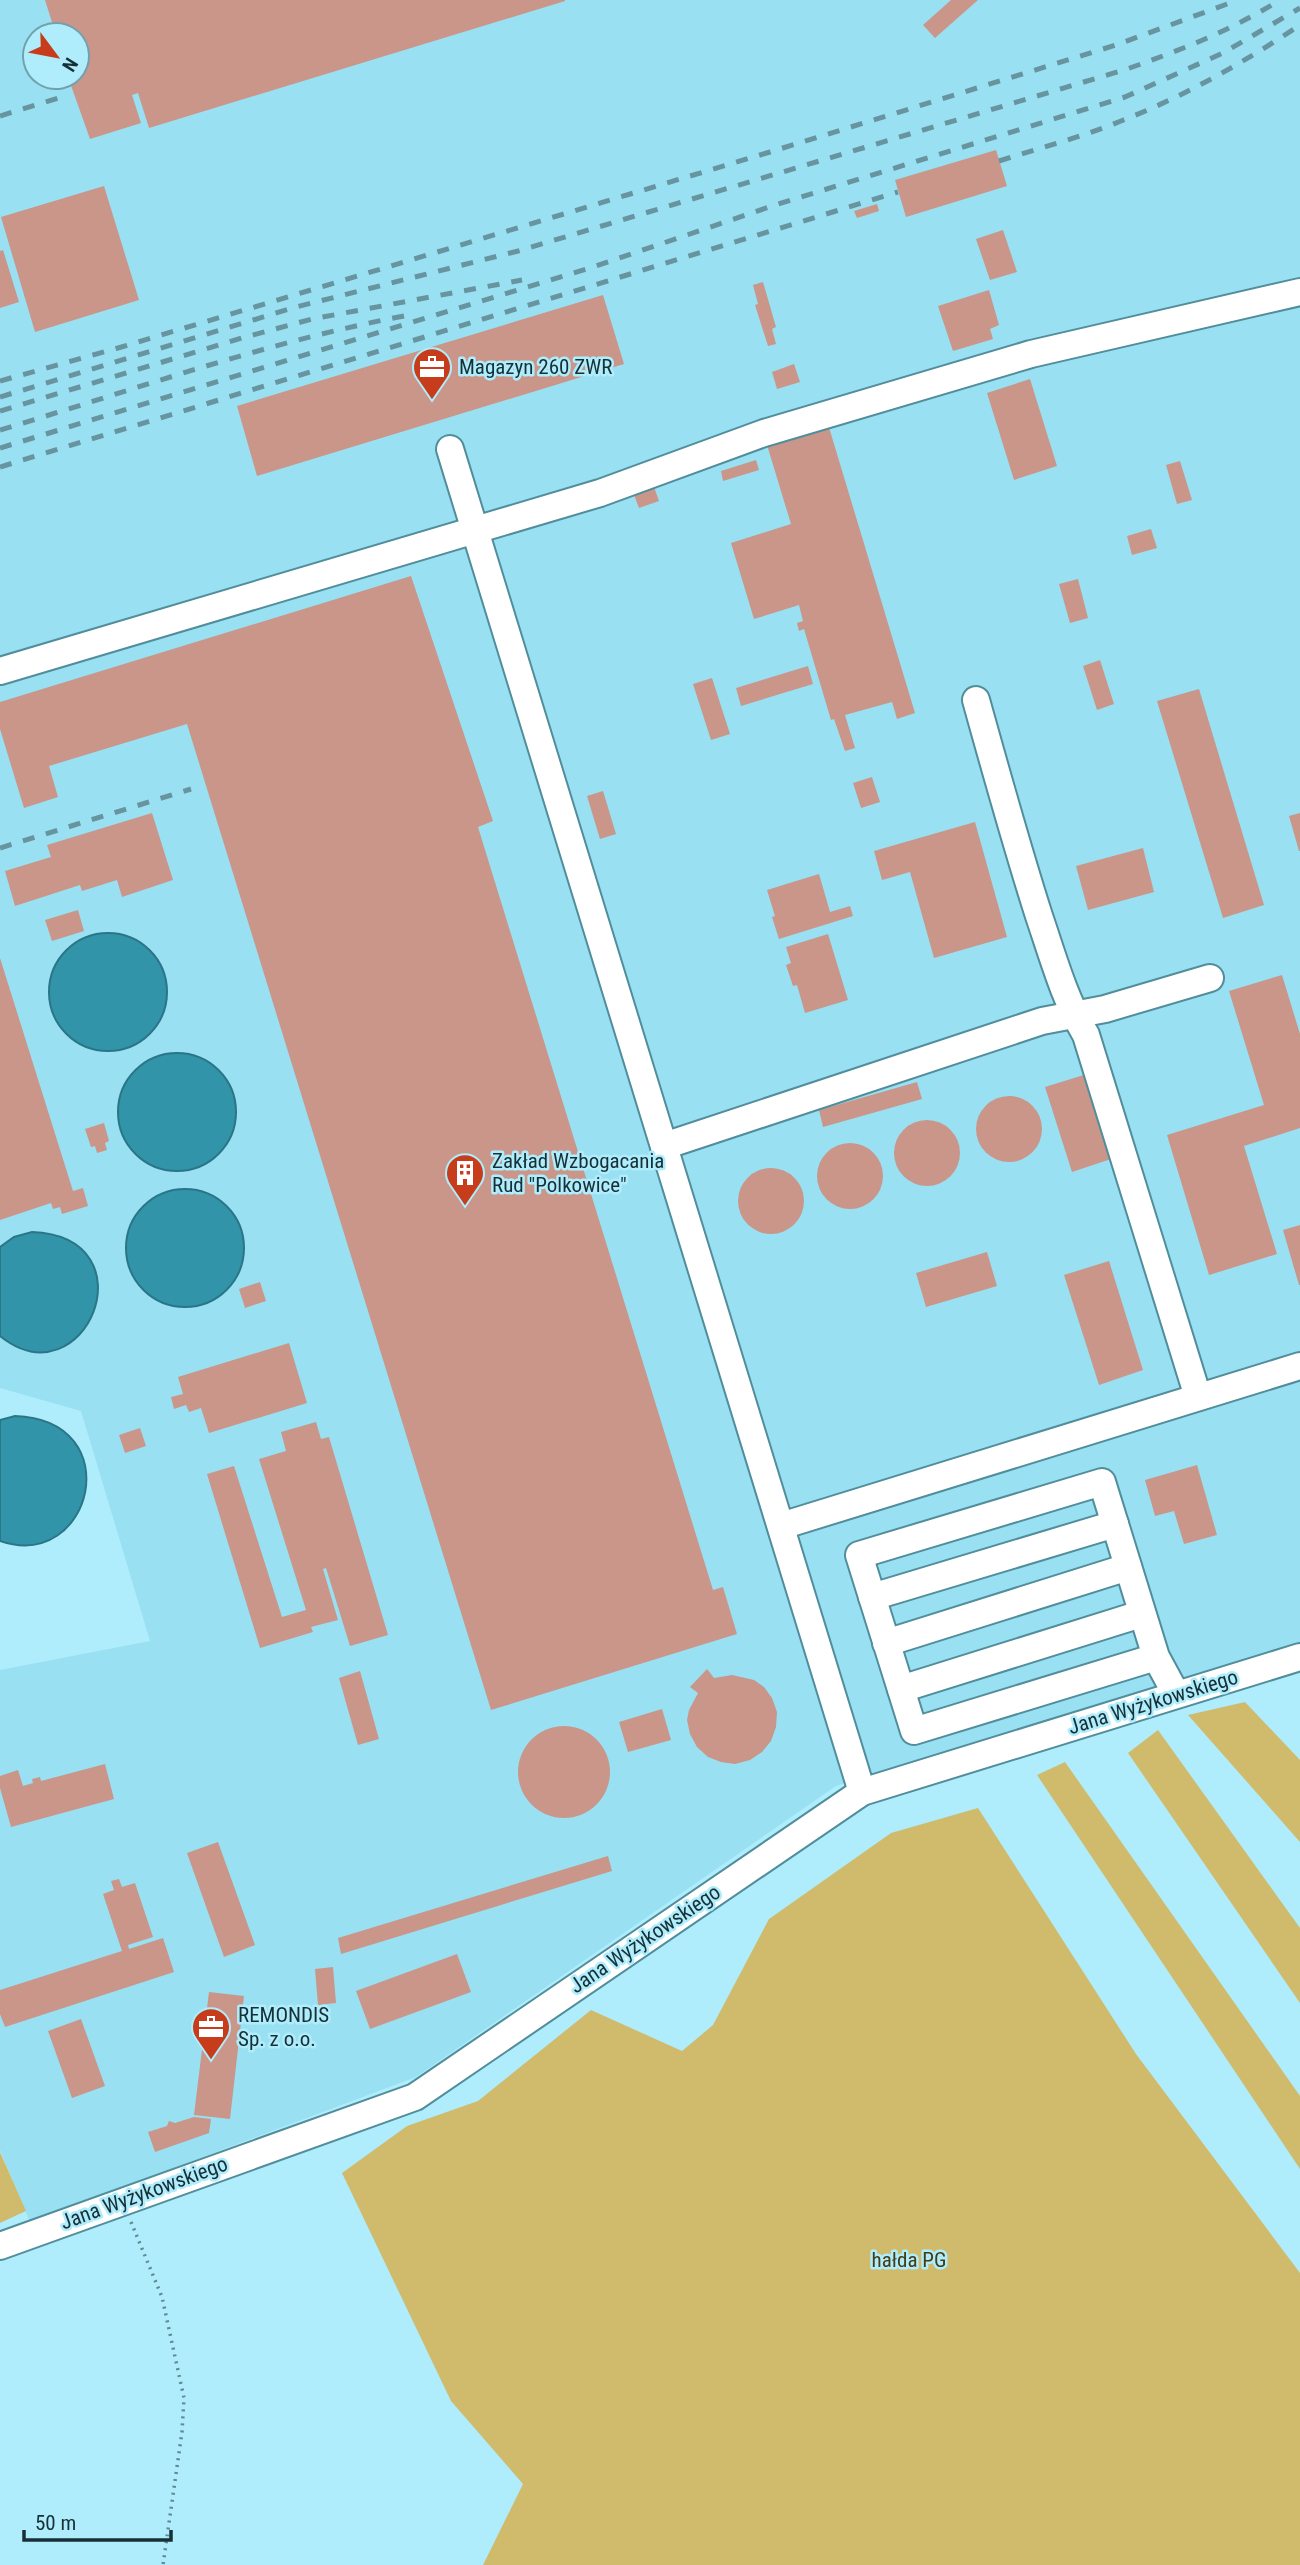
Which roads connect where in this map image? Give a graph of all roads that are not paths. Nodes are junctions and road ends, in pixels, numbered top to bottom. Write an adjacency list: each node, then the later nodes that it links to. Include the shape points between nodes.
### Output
1 (1300, 292): 3 (street, via 1031,354 764,433 600,493)
2 (450, 449): 3 (street)
3 (475, 528): 4 (street); 8 (street)
4 (0, 671)
5 (976, 700): 7 (street, via 1015,839)
6 (1210, 978): 7 (street)
7 (1073, 1014): 8 (street); 10 (street, via 1086,1035)
8 (664, 1146): 12 (street)
9 (1300, 1366): 10 (street)
10 (1198, 1396): 12 (street)
11 (1115, 1524): 13 (street); 14 (street); 14 (street, via 1102,1482 859,1555)
12 (781, 1526): 21 (street)
13 (1128, 1567): 15 (street); 16 (street)
14 (872, 1597): 16 (street)
15 (1141, 1614): 17 (street); 19 (street)
16 (886, 1643): 19 (street)
17 (1156, 1657): 19 (street, via 914,1731); 20 (street)
18 (1300, 1657): 20 (street, Jana Wyżykowskiego)
19 (901, 1689)
20 (1176, 1695): 21 (street, Jana Wyżykowskiego)
21 (862, 1792): 22 (street, Jana Wyżykowskiego, via 415,2097)
22 (0, 2246)

